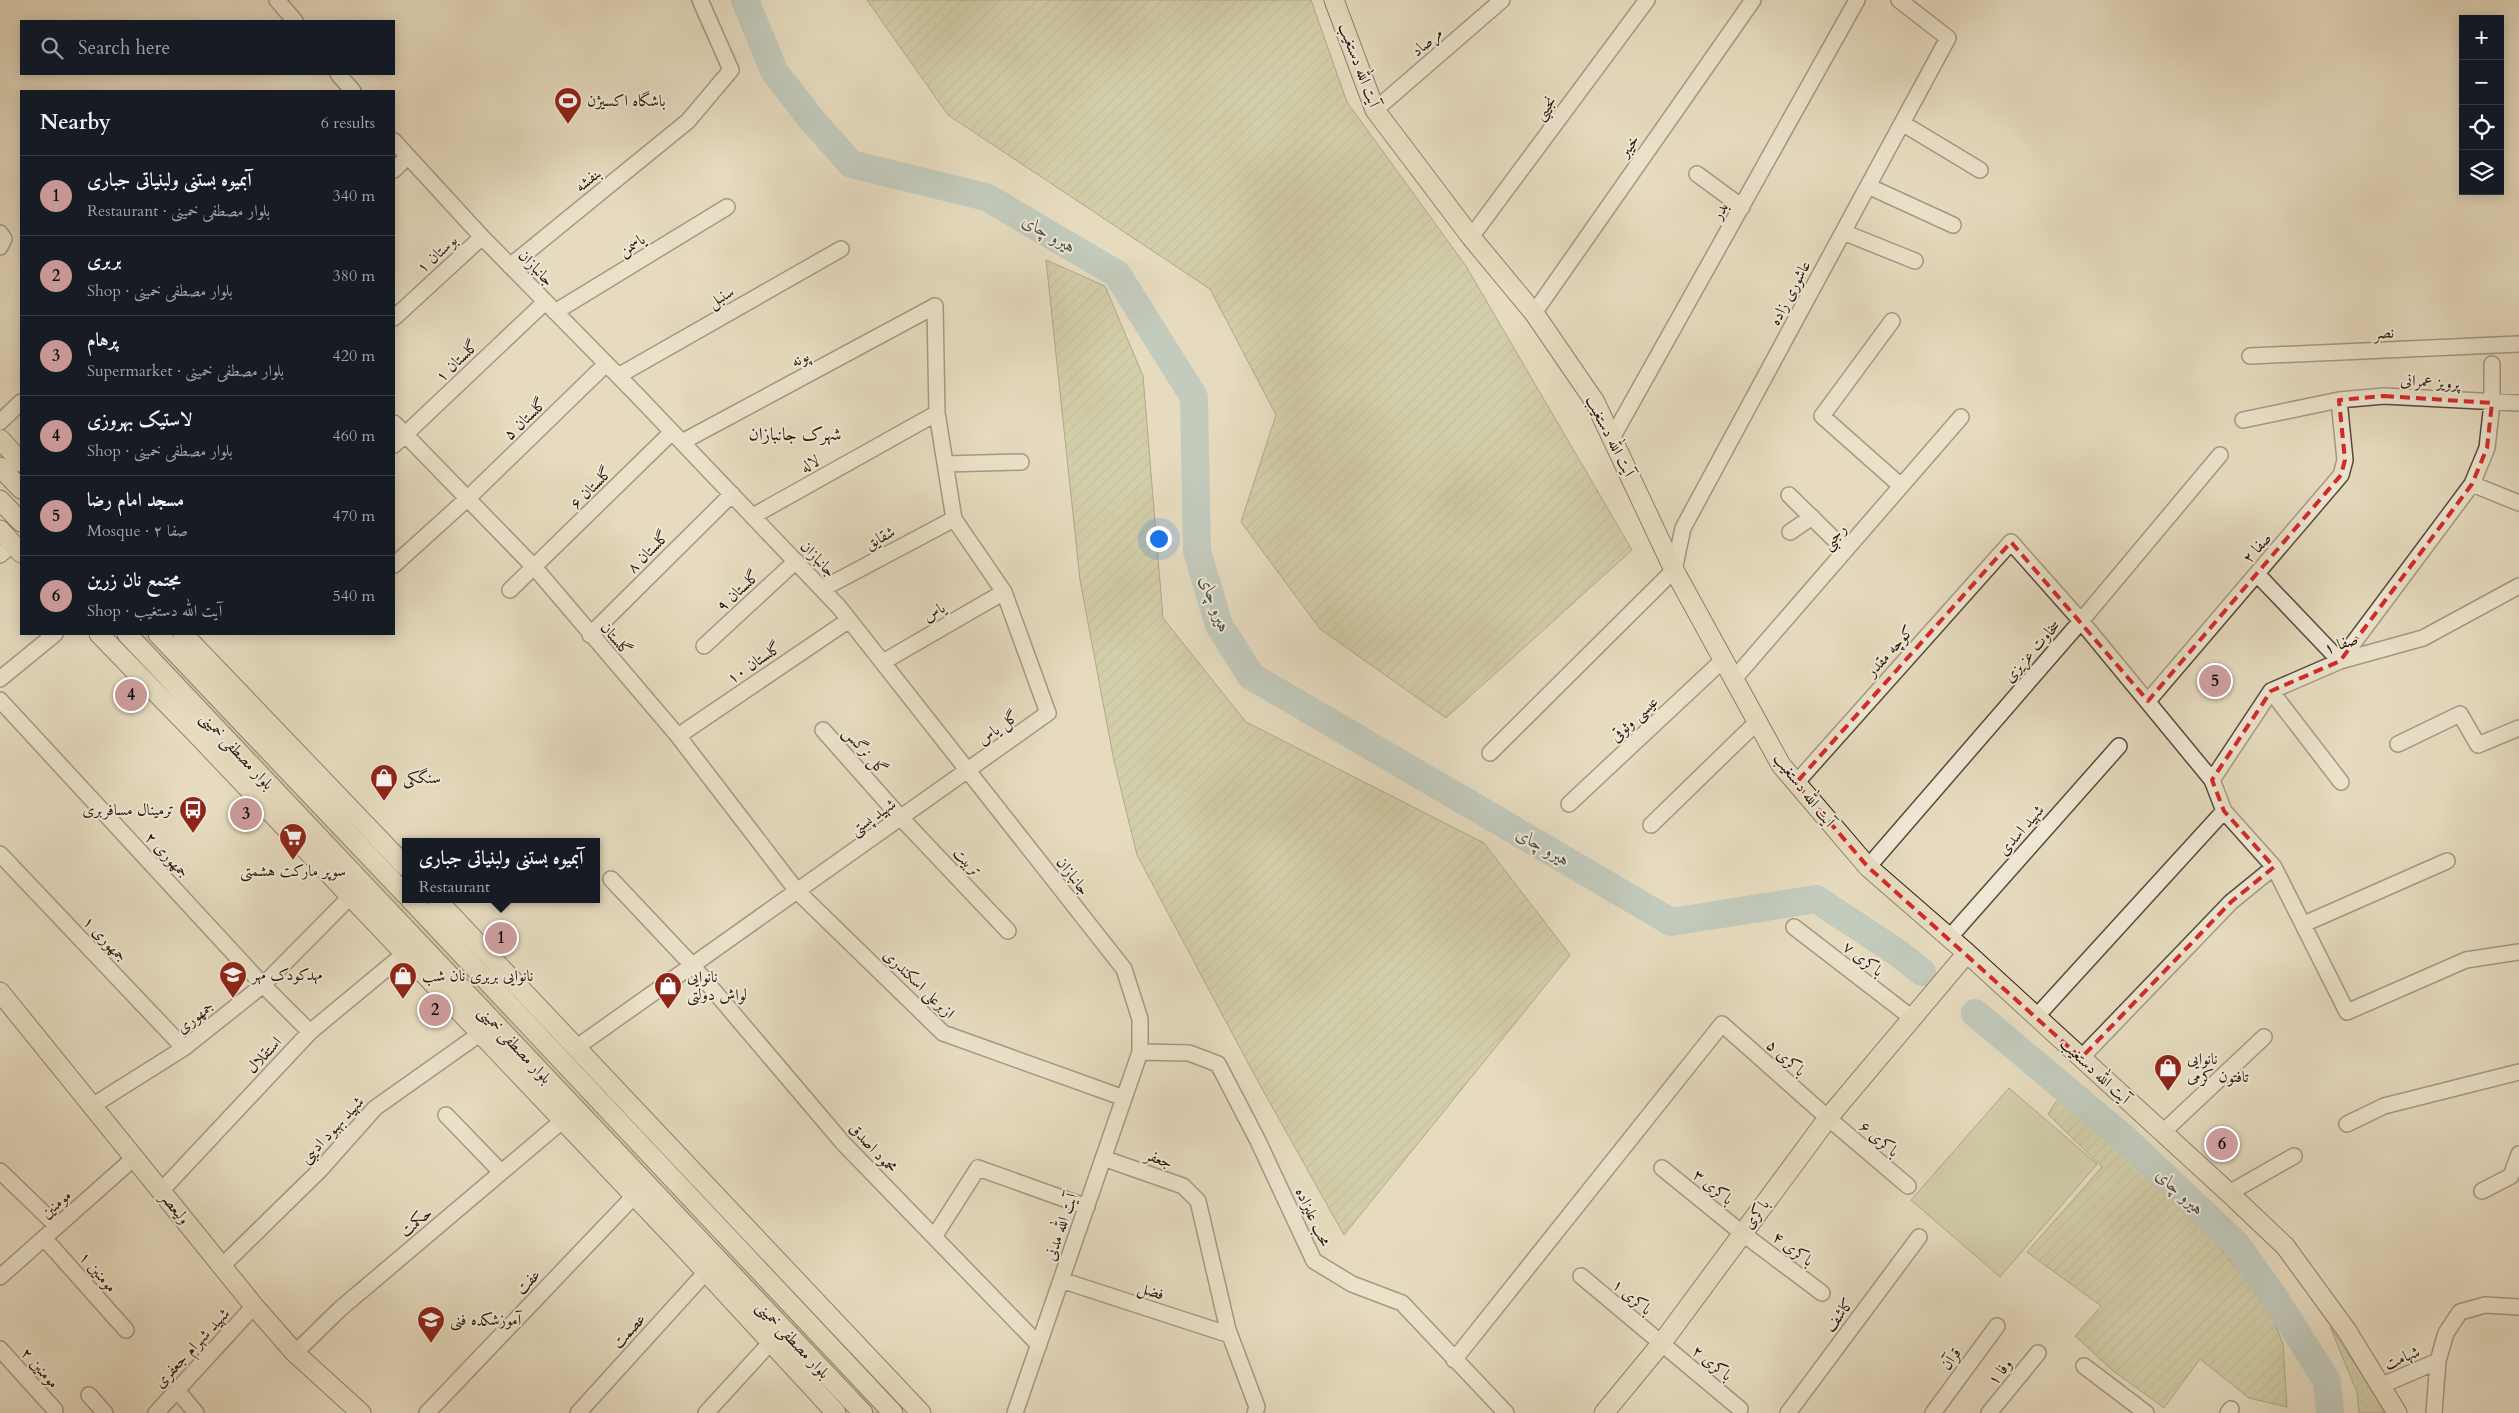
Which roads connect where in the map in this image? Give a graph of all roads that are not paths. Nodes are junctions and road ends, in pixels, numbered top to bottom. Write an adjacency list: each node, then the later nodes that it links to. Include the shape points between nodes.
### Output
1 (277, 0): 9 (street)
2 (700, 0): 30 (street, بنفشه, via 731,70 688,121)
3 (1334, 0): 12 (main road, آیت الله دستغیب)
4 (1502, 0): 12 (street, مرصاد)
5 (1647, 0): 26 (street, نجیبی)
6 (1753, 0): 32 (street, خیبر)
7 (1858, 0): 21 (street, بدر)
8 (1899, 0): 13 (street, عاشوری زاده, via 1948,38)
9 (294, 20)
10 (339, 75): 11 (street)
11 (349, 90)
12 (1375, 110): 26 (main road, آیت الله دستغیب)
13 (1902, 123): 17 (street); 19 (street, عاشوری زاده)
14 (395, 142): 15 (street, جانبازان)
15 (407, 157): 16 (street); 25 (street, جانبازان)
16 (395, 169)
17 (1980, 170)
18 (1697, 174): 21 (street)
19 (1868, 186): 22 (street); 23 (street, عاشوری زاده)
20 (728, 207): 31 (street, یاسمن)
21 (1742, 207): 51 (street, بدر)
22 (1953, 225)
23 (1843, 232): 29 (street); 78 (street, عاشوری زاده, via 1683,528)
24 (0, 233): 27 (street, via 4,239)
25 (482, 237): 30 (street, جانبازان); 33 (street, بوستان ۱)
26 (1471, 237): 32 (main road, آیت الله دستغیب)
27 (0, 247)
28 (841, 249): 39 (street, سنبل)
29 (1914, 262)
30 (510, 266): 31 (street, جانبازان)
31 (550, 307): 37 (street, جانبازان); 49 (street, گلستان ۱)
32 (1534, 313): 51 (main road, آیت الله دستغیب, via 1595,402)
33 (395, 317)
34 (1892, 321): 60 (street, via 1822,416)
35 (2519, 344): 36 (street, نصر)
36 (2250, 356)
37 (606, 364): 39 (street, جانبازان); 64 (street, گلستان ۵)
38 (2492, 364): 42 (street)
39 (618, 376): 50 (street, جانبازان)
40 (2339, 400): 42 (street, پرویز عمرانی, via 2384,396); 46 (street, پرویز عمرانی); 79 (street, صفا ۲, via 2345,468)
41 (20, 403): 47 (street)
42 (2492, 403): 43 (street, پرویز عمرانی); 59 (street, via 2487,448)
43 (2519, 403)
44 (937, 413): 50 (street, پونه, via 934,306); 57 (street); 67 (street, لاله)
45 (1961, 417): 60 (street, رجبی)
46 (2243, 420)
47 (0, 422)
48 (395, 424): 49 (street, گلستان)
49 (405, 435): 53 (street, گلستان ۱); 64 (street, گلستان)
50 (677, 437): 62 (street, جانبازان); 77 (street, گلستان ۶)
51 (1612, 438): 78 (main road, آیت الله دستغیب)
52 (0, 439): 55 (main road)
53 (395, 444)
54 (2220, 454): 85 (street, سخاوت عزیزی)
55 (20, 461)
56 (1021, 462): 57 (street)
57 (945, 464): 69 (street)
58 (0, 467): 61 (main road)
59 (2472, 484): 66 (street); 94 (street)
60 (1902, 486): 74 (street, رجبی)
61 (20, 488)
62 (732, 494): 67 (street, جانبازان); 90 (street, گلستان ۸)
63 (1789, 495): 68 (street)
64 (467, 499): 76 (street, گلستان ۵); 77 (street, گلستان)
65 (0, 500): 70 (main road)
66 (2519, 503)
67 (753, 516): 75 (street, جانبازان)
68 (1812, 518): 72 (street); 74 (street)
69 (954, 519): 81 (street, شقایق); 83 (street)
70 (20, 521)
71 (0, 530): 73 (main road)
72 (1790, 532)
73 (11, 550)
74 (1846, 550): 97 (street, رجبی)
75 (796, 562): 81 (street, جانبازان); 92 (street, گلستان ۹)
76 (395, 564)
77 (535, 568): 82 (street, گلستان ۶); 90 (street, گلستان)
78 (1674, 570): 93 (main road, آیت الله دستغیب); 108 (street)
79 (2257, 574): 94 (street); 100 (street, صفا ۲)
80 (2519, 586): 94 (street, صفا ۱, via 2423,638)
81 (822, 589): 84 (street, جانبازان)
82 (510, 590)
83 (1004, 592): 95 (street, یاس); 109 (street, گل یاس, via 1048,713)
84 (849, 620): 95 (street, جانبازان); 105 (street, گلستان ۱۰)
85 (2081, 621): 100 (street); 112 (street, کوچه مقدر, via 2011,542); 121 (street, سخاوت عزیزی)
86 (54, 635): 96 (street)
87 (100, 635): 104 (main road)
88 (128, 635): 104 (main road, بلوار مصطفی خمینی)
89 (159, 635): 125 (main road, بلوار مصطفی خمینی)
90 (590, 635): 105 (street, گلستان)
91 (189, 636): 120 (main road)
92 (704, 646)
93 (1722, 660): 97 (main road, آیت الله دستغیب); 113 (street, عیسی وثوقی)
94 (2340, 661): 98 (street, صفا ۱)
95 (883, 662): 109 (street, جانبازان)
96 (0, 678)
97 (1733, 680): 101 (main road, آیت الله دستغیب)
98 (2271, 691): 110 (street); 111 (street)
99 (0, 700): 137 (street, جمهوری ۲)
100 (2148, 701): 110 (street)
101 (1757, 722): 112 (main road, آیت الله دستغیب, via 1780,765); 116 (street)
102 (2518, 724): 106 (street, via 2478,745 2460,714)
103 (823, 730): 115 (street, گل نرگس)
104 (210, 735): 117 (main road, بلوار مصطفی خمینی)
105 (678, 736): 124 (street, گلستان)
106 (2398, 744)
107 (2119, 746): 132 (street, شهید اسدی)
108 (1490, 753)
109 (968, 771): 115 (street, شهید پستی); 146 (street, جانبازان, via 1124,969 1140,1019)
110 (2212, 780): 114 (street)
111 (2341, 782)
112 (1796, 783): 121 (main road, آیت الله دستغیب)
113 (1569, 804)
114 (2224, 811): 122 (street); 139 (street)
115 (901, 818): 124 (street, شهید پستی); 131 (street, تربیت)
116 (1651, 825)
117 (299, 829): 126 (main road); 207 (main road, بلوار مصطفی خمینی)
118 (0, 854): 145 (street, جمهوری ۱)
119 (2447, 861): 129 (street)
120 (402, 863)
121 (1868, 867): 132 (main road, آیت الله دستغیب)
122 (2274, 867): 129 (street); 147 (street, via 2231,902)
123 (611, 879): 136 (street, محمود اصدق)
124 (797, 890): 136 (street, شهید پستی); 149 (street, ازبرعلی اسکندری, via 943,1033)
125 (402, 891)
126 (350, 897): 135 (main road); 137 (street, جمهوری)
127 (414, 903): 208 (main road, بلوار مصطفی خمینی)
128 (440, 903): 144 (main road)
129 (2304, 924): 133 (street, via 2347,1012 2466,960)
130 (1794, 927): 140 (street, باکری ۷)
131 (1008, 931)
132 (1949, 938): 134 (main road, آیت الله دستغیب)
133 (2519, 952)
134 (1967, 953): 139 (main road, آیت الله دستغیب); 140 (main road, باکری)
135 (404, 954): 141 (street, استقلال); 142 (main road)
136 (692, 965): 144 (street, شهید پستی); 171 (street, محمود اصدق, via 843,1143)
137 (263, 985): 141 (street, جمهوری ۲); 145 (street, جمهوری)
138 (0, 992): 150 (main road, ولیعصر)
139 (2036, 1017): 147 (main road, آیت الله دستغیب)
140 (1912, 1018): 152 (main road, باکری)
141 (310, 1032): 164 (street, استقلال)
142 (480, 1033): 153 (main road); 174 (street, شهید بهبود ادیبی, via 375,1108 320,1170)
143 (2264, 1037): 155 (street)
144 (577, 1047): 209 (main road)
145 (184, 1048): 150 (street, جمهوری)
146 (1140, 1052): 149 (street, آیت‌ الله مدنی); 191 (street, محب علیزاده, via 1189,1053 1218,1064 1258,1140 1314,1261 1352,1284 1402,1303)
147 (2081, 1058): 155 (main road, آیت الله دستغیب)
148 (2519, 1072): 154 (street, via 2384,1106)
149 (1124, 1098): 159 (street, آیت‌ الله مدنی)
150 (92, 1106): 158 (main road, ولیعصر)
151 (446, 1115): 162 (street)
152 (1828, 1118): 163 (street, باکری ۶); 170 (main road, باکری); 191 (street, باکری ۵, via 1722,1024)
153 (562, 1121): 162 (street, حکمت); 167 (main road)
154 (2347, 1124)
155 (2162, 1133): 166 (main road, آیت الله دستغیب)
156 (2519, 1154): 165 (street, via 2511,1176)
157 (2294, 1156): 166 (street)
158 (134, 1158): 164 (main road, ولیعصر); 169 (street, مومنین)
159 (1103, 1158): 168 (street, آیت‌ الله مدنی); 184 (street, جعفر, via 1183,1186 1198,1201)
160 (1662, 1168): 170 (street, باکری ۳)
161 (0, 1171): 169 (street)
162 (501, 1172): 189 (street, حکمت, via 340,1309)
163 (1908, 1186)
164 (161, 1191): 174 (main road, ولیعصر)
165 (2482, 1191)
166 (2230, 1193): 194 (main road, آیت الله دستغیب, via 2285,1246 2348,1331)
167 (634, 1196): 175 (main road); 204 (street, عفت)
168 (1086, 1207): 171 (street, via 978,1168); 178 (street, آیت‌ الله مدنی)
169 (57, 1226): 173 (street, مومنین)
170 (1742, 1234): 179 (street, باکری ۴); 186 (main road, باکری)
171 (934, 1237): 187 (street, محمود اصدق)
172 (1919, 1237): 214 (street, کاشف)
173 (44, 1238): 177 (street, مومنین); 183 (street, مومنین ۱)
174 (222, 1266): 180 (main road, ولیعصر)
175 (706, 1272): 185 (main road); 205 (street, عصمت)
176 (1581, 1276): 186 (street, باکری ۱)
177 (0, 1277)
178 (1061, 1280): 184 (street, فضل); 187 (street, آیت‌ الله مدنی)
179 (1822, 1293)
180 (254, 1306): 189 (main road, ولیعصر); 195 (street, شهید شهرام جعفری)
181 (2519, 1307): 192 (street, شهامت, via 2485,1305 2460,1312 2446,1333)
182 (1997, 1326): 215 (street, قرآن)
183 (126, 1330)
184 (1230, 1336): 211 (street, via 1257,1407)
185 (770, 1343): 200 (main road); 206 (street)
186 (1661, 1344): 197 (street, باکری ۲); 213 (main road, باکری)
187 (1039, 1345): 210 (street, آیت‌ الله مدنی)
188 (0, 1349): 198 (street, مومنین ۲)
189 (295, 1353): 199 (main road, ولیعصر)
190 (2038, 1353): 216 (street, وفا ۱)
191 (1454, 1360): 212 (street, محب علیزاده)
192 (2438, 1361): 194 (street, شهامت); 219 (street, شهامت)
193 (2084, 1366): 217 (street)
194 (2380, 1386): 218 (main road, آیت الله دستغیب)
195 (177, 1390): 202 (street, شهید شهرام جعفری); 203 (street)
196 (89, 1395): 201 (street)
197 (1740, 1409)
198 (55, 1410)
199 (353, 1411)
200 (833, 1412)
201 (105, 1413)
202 (156, 1413)
203 (196, 1413)
204 (427, 1413)
205 (578, 1413)
206 (706, 1413)
207 (862, 1413)
208 (893, 1413)
209 (921, 1413)
210 (1015, 1413)
211 (1255, 1413)
212 (1506, 1413)
213 (1604, 1413)
214 (1788, 1413)
215 (1933, 1413)
216 (1989, 1413)
217 (2146, 1413)
218 (2397, 1413)
219 (2434, 1413)

